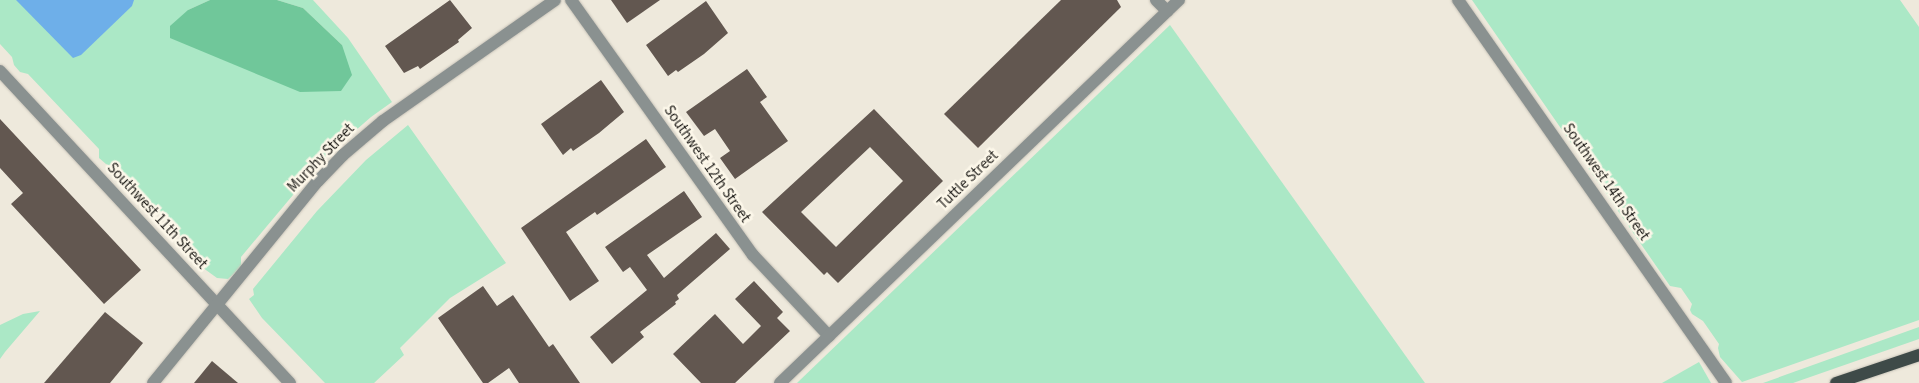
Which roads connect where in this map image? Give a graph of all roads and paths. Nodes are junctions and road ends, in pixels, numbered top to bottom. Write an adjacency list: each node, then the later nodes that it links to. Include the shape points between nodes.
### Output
1 (555, 0): 8 (street, Murphy Street, via 362,138 318,181)
2 (571, 0): 9 (street, Southwest 12th Street, via 743,243)
3 (1156, 0): 6 (street)
4 (1179, 0): 6 (street, Tuttle Street)
5 (1458, 0): 14 (street, Southwest 14th Street)
6 (1168, 11): 9 (street, Tuttle Street)
7 (0, 71): 8 (street, Southwest 11th Street)
8 (218, 305): 11 (street, Murphy Street); 12 (street, Southwest 11th Street)
9 (829, 336): 13 (street, Tuttle Street)
10 (1919, 355): 15 (main road)
11 (153, 383)
12 (290, 383)
13 (780, 383)
14 (1726, 383)
15 (1836, 383)

